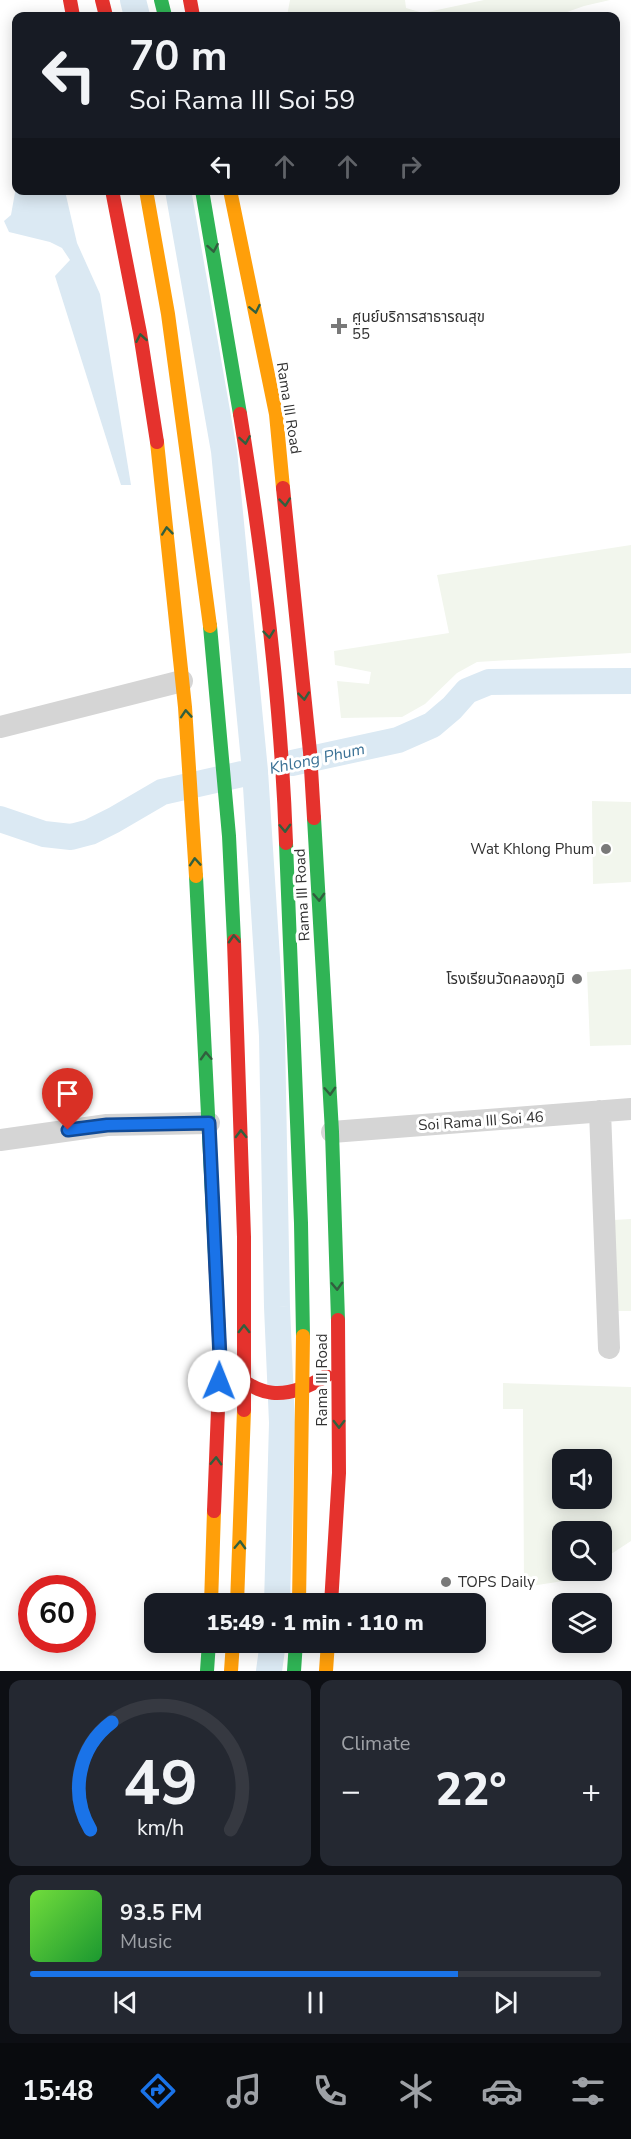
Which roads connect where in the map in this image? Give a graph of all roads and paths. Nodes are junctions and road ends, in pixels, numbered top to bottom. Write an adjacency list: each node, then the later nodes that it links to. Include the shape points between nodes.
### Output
1 (113, 195): 5 (main road, one-way to 1, via 157,440)
2 (147, 195): 16 (main road, one-way to 2, bridge, via 244,1409 244,1237 229,836 209,609 168,314)
3 (203, 195): 17 (main road, Rama III Road, one-way to 17, bridge, via 253,492 285,812 304,1373)
4 (231, 195): 10 (main road, Rama III Road, one-way to 10, via 276,414 310,752)
5 (182, 681): 6 (street); 9 (main road, one-way to 5)
6 (0, 727)
7 (631, 1109): 8 (street, Soi Rama III Soi 46)
8 (600, 1111): 10 (street, Soi Rama III Soi 46); 12 (street)
9 (209, 1123): 11 (street, via 107,1125); 13 (main road)
10 (332, 1132): 14 (main road, Rama III Road, one-way to 14)
11 (0, 1142)
12 (609, 1348)
13 (220, 1358): 14 (main road, via 244,1383 269,1393 297,1392); 15 (main road, one-way to 13)
14 (340, 1366): 18 (main road, Rama III Road, one-way to 18)
15 (211, 1593)
16 (237, 1593)
17 (299, 1593)
18 (332, 1593)
19 (208, 1653): 23 (main road)
20 (232, 1653): 24 (main road)
21 (295, 1653): 25 (main road)
22 (327, 1653): 26 (main road)
23 (207, 1671)
24 (231, 1671)
25 (294, 1671)
26 (326, 1671)

